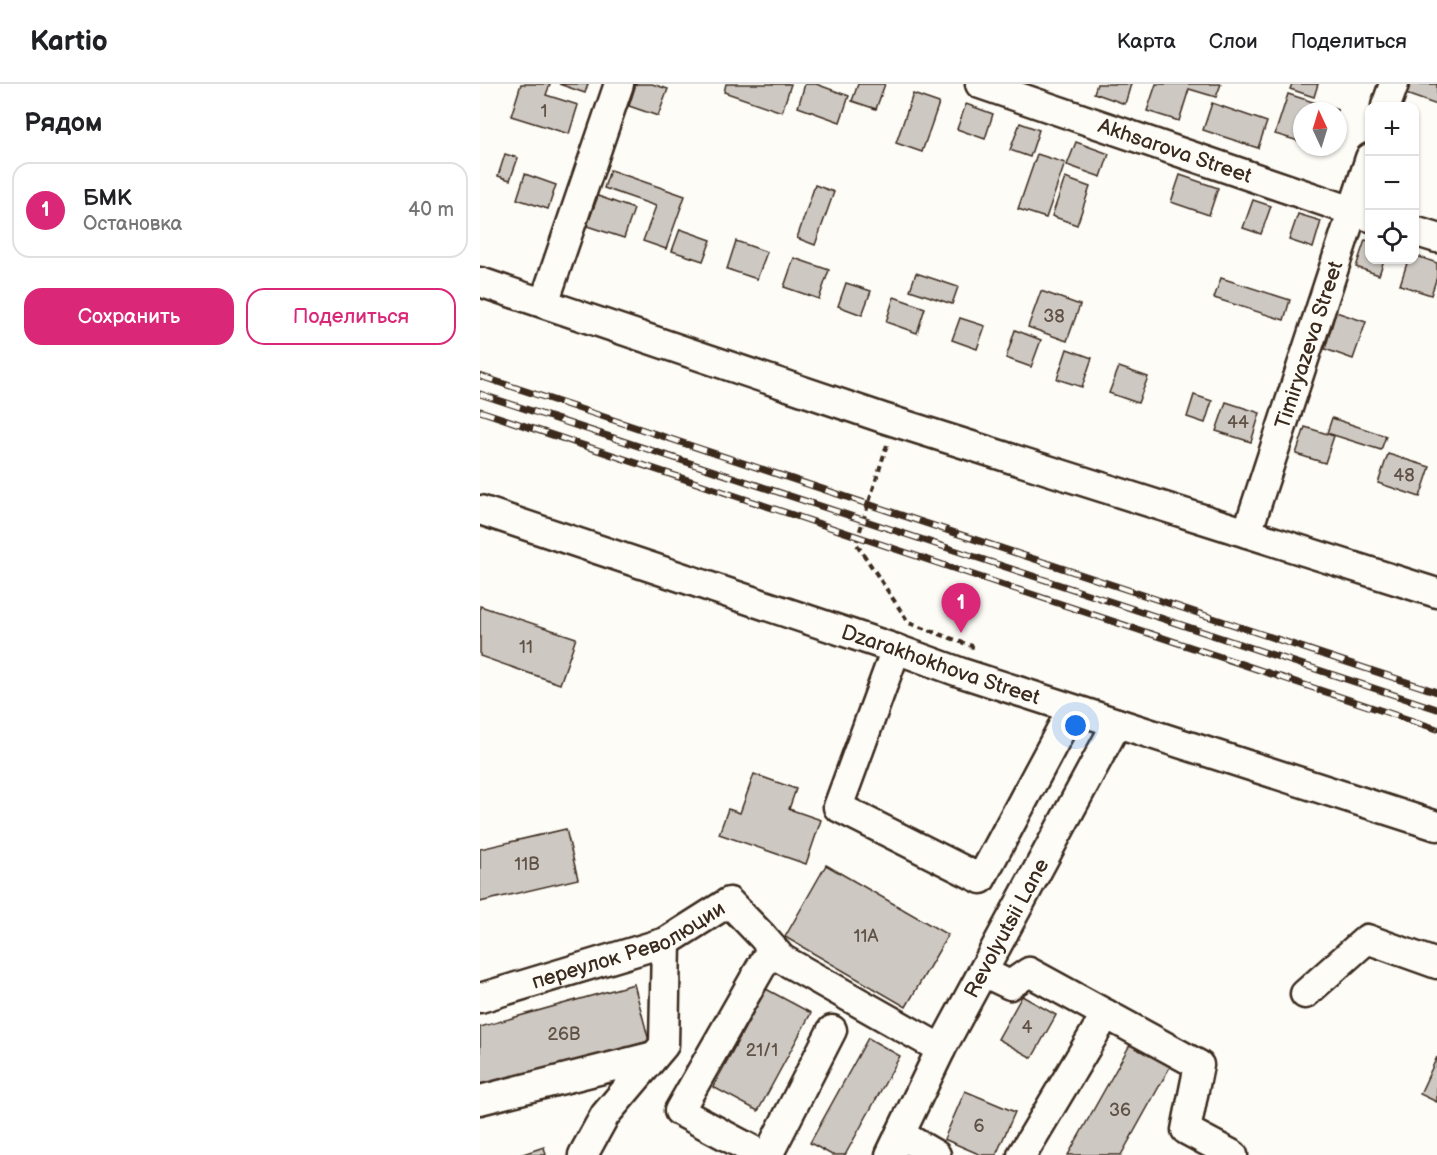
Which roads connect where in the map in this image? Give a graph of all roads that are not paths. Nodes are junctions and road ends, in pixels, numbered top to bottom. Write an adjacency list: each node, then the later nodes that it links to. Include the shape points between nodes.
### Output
1 (619, 84): 10 (street)
2 (980, 84): 6 (street, Akhsarova Street)
3 (1394, 84): 4 (street)
4 (1387, 102)
5 (1365, 189): 6 (street, Timiryazeva Street)
6 (1361, 214): 12 (street, Timiryazeva Street)
7 (1419, 233): 8 (street)
8 (1437, 238)
9 (480, 282): 10 (street)
10 (544, 303): 12 (street, via 883,418)
11 (480, 510): 14 (street, Dzarakhokhova Street)
12 (1247, 533): 13 (street)
13 (1437, 593)
14 (896, 650): 15 (street, Dzarakhokhova Street); 15 (street, via 838,807 981,879)
15 (1072, 709): 16 (street, Dzarakhokhova Street)
16 (1117, 723): 17 (street, Dzarakhokhova Street); 21 (street, Revolyutsii Lane)
17 (1437, 826)
18 (666, 942): 19 (street, переулок Революции, via 729,902); 23 (street, переулок Революции); 27 (street, via 664,1045)
19 (772, 948): 26 (street, переулок Революции, via 782,959); 31 (street, via 680,1111)
20 (1437, 964): 22 (street, via 1366,939)
21 (983, 972): 24 (street, via 1010,986 1029,972); 26 (street, Revolyutsii Lane)
22 (1305, 994)
23 (480, 998)
24 (1106, 1014): 34 (street); 35 (street, via 1199,1065 1186,1130)
25 (832, 1030): 32 (street)
26 (941, 1049): 29 (street, Revolyutsii Lane)
27 (654, 1056): 28 (street); 30 (street, via 605,1115)
28 (480, 1100)
29 (895, 1144): 33 (street, Revolyutsii Lane)
30 (584, 1155)
31 (762, 1155)
32 (768, 1155)
33 (936, 1155)
34 (1022, 1155)
35 (1233, 1155)

